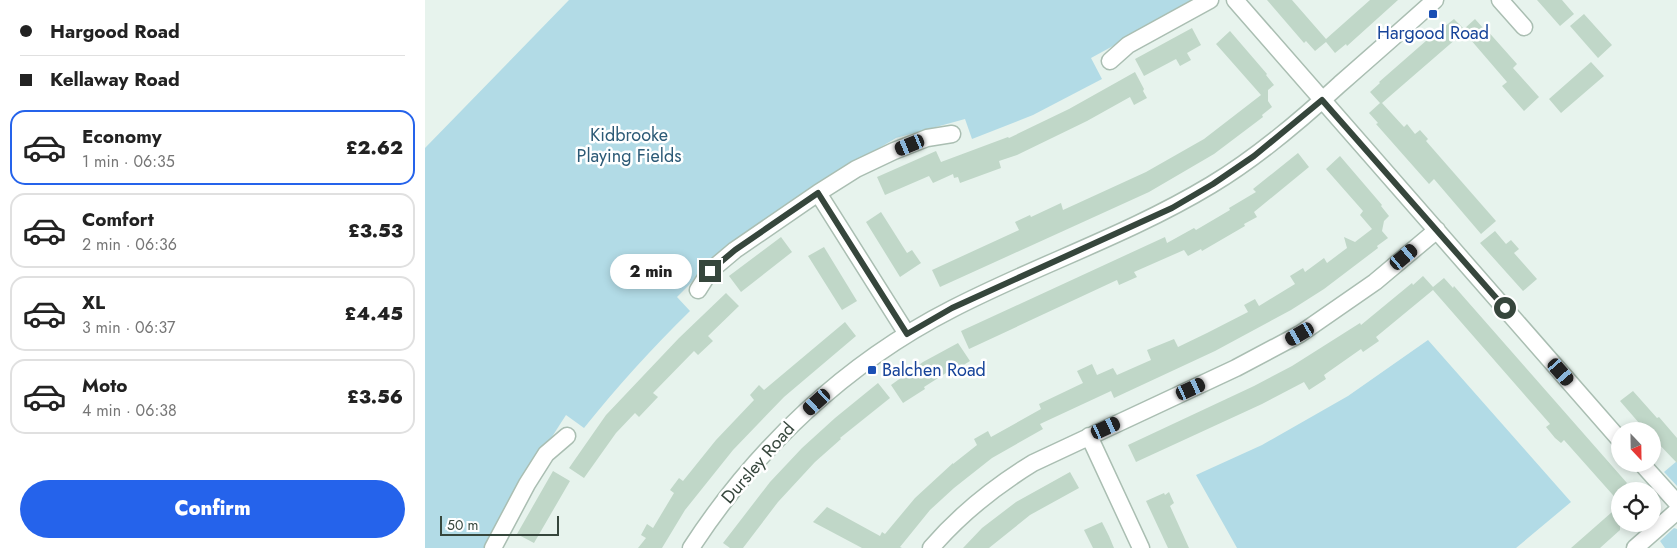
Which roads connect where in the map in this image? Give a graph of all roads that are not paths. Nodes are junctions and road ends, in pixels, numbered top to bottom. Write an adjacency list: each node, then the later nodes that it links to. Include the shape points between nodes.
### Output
1 (1210, 0): 6 (street, via 1128,45)
2 (1235, 0): 7 (street)
3 (1435, 0): 7 (street, Dursley Road)
4 (1500, 0): 5 (street)
5 (1524, 27)
6 (1110, 61)
7 (1322, 100): 10 (street); 12 (street, Dursley Road, via 1254,156 1172,208 952,308)
8 (952, 134): 9 (street, via 927,138 894,151 856,169)
9 (818, 193): 11 (street, via 735,250 710,271); 12 (street)
10 (1437, 230): 13 (street); 15 (street, via 1375,282 1300,334 1236,368)
11 (698, 290)
12 (907, 334): 20 (street, Dursley Road, via 844,379 792,424 735,486)
13 (1611, 430)
14 (567, 436): 19 (street, via 547,454 527,484)
15 (1089, 436): 21 (street, via 1001,482 949,526); 22 (street)
16 (1648, 472): 17 (street)
17 (1677, 504)
18 (1677, 511): 23 (street)
19 (493, 548)
20 (691, 548)
21 (931, 548)
22 (1141, 548)
23 (1635, 548)

